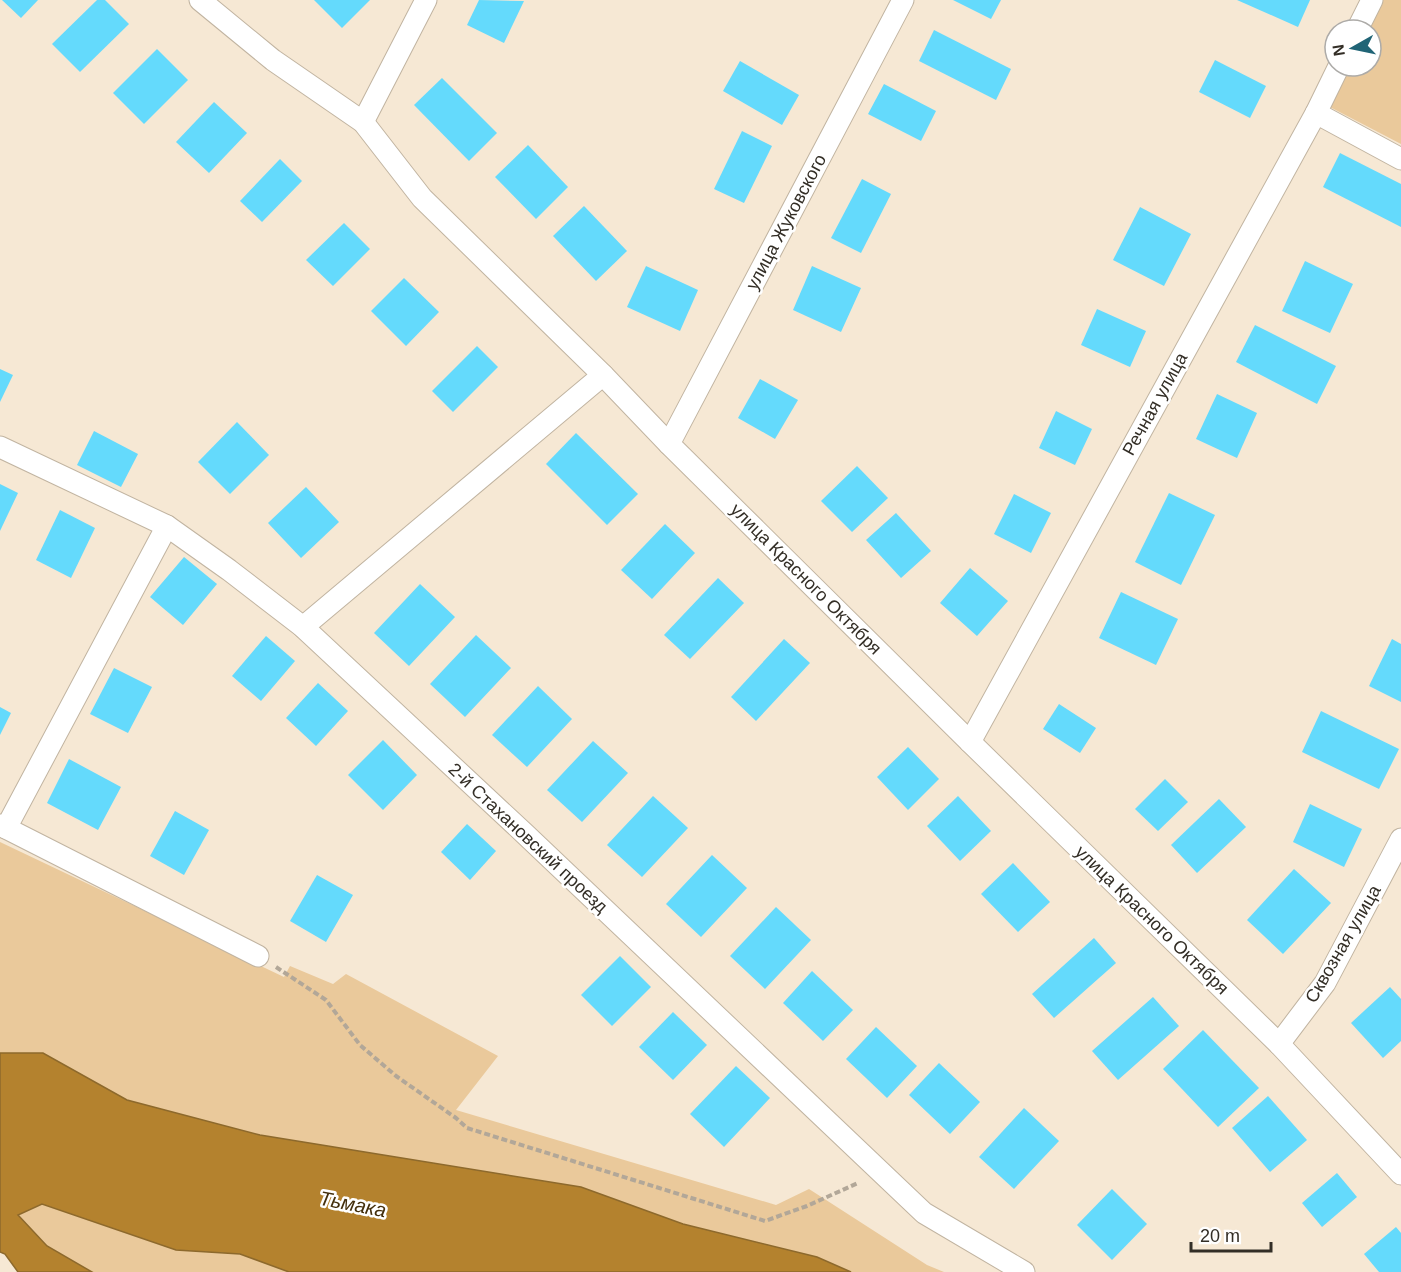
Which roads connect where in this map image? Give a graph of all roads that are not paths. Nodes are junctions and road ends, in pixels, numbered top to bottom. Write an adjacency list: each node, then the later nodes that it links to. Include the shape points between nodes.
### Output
1 (200, 0): 8 (street, улица Красного Октября, via 273,60)
2 (426, 0): 8 (street)
3 (903, 0): 11 (street, улица Жуковского)
4 (1371, 0): 5 (street)
5 (1363, 18)
6 (1333, 78): 7 (street, Речная улица)
7 (1316, 112): 9 (street); 15 (street, Речная улица)
8 (363, 122): 10 (street, улица Красного Октября, via 422,198)
9 (1401, 159)
10 (603, 375): 11 (street, улица Красного Октября); 14 (street)
11 (669, 444): 15 (street, улица Красного Октября)
12 (0, 447): 13 (street, 2-й Стахановский проезд)
13 (167, 526): 14 (street, 2-й Стахановский проезд); 16 (street)
14 (303, 627): 21 (street, 2-й Стахановский проезд, via 924,1214)
15 (970, 742): 19 (street, улица Красного Октября)
16 (3, 826): 18 (street)
17 (1401, 839): 19 (street, Сквозная улица, via 1325,983)
18 (258, 956)
19 (1279, 1044): 20 (street, улица Красного Октября)
20 (1401, 1174)
21 (1024, 1272)

